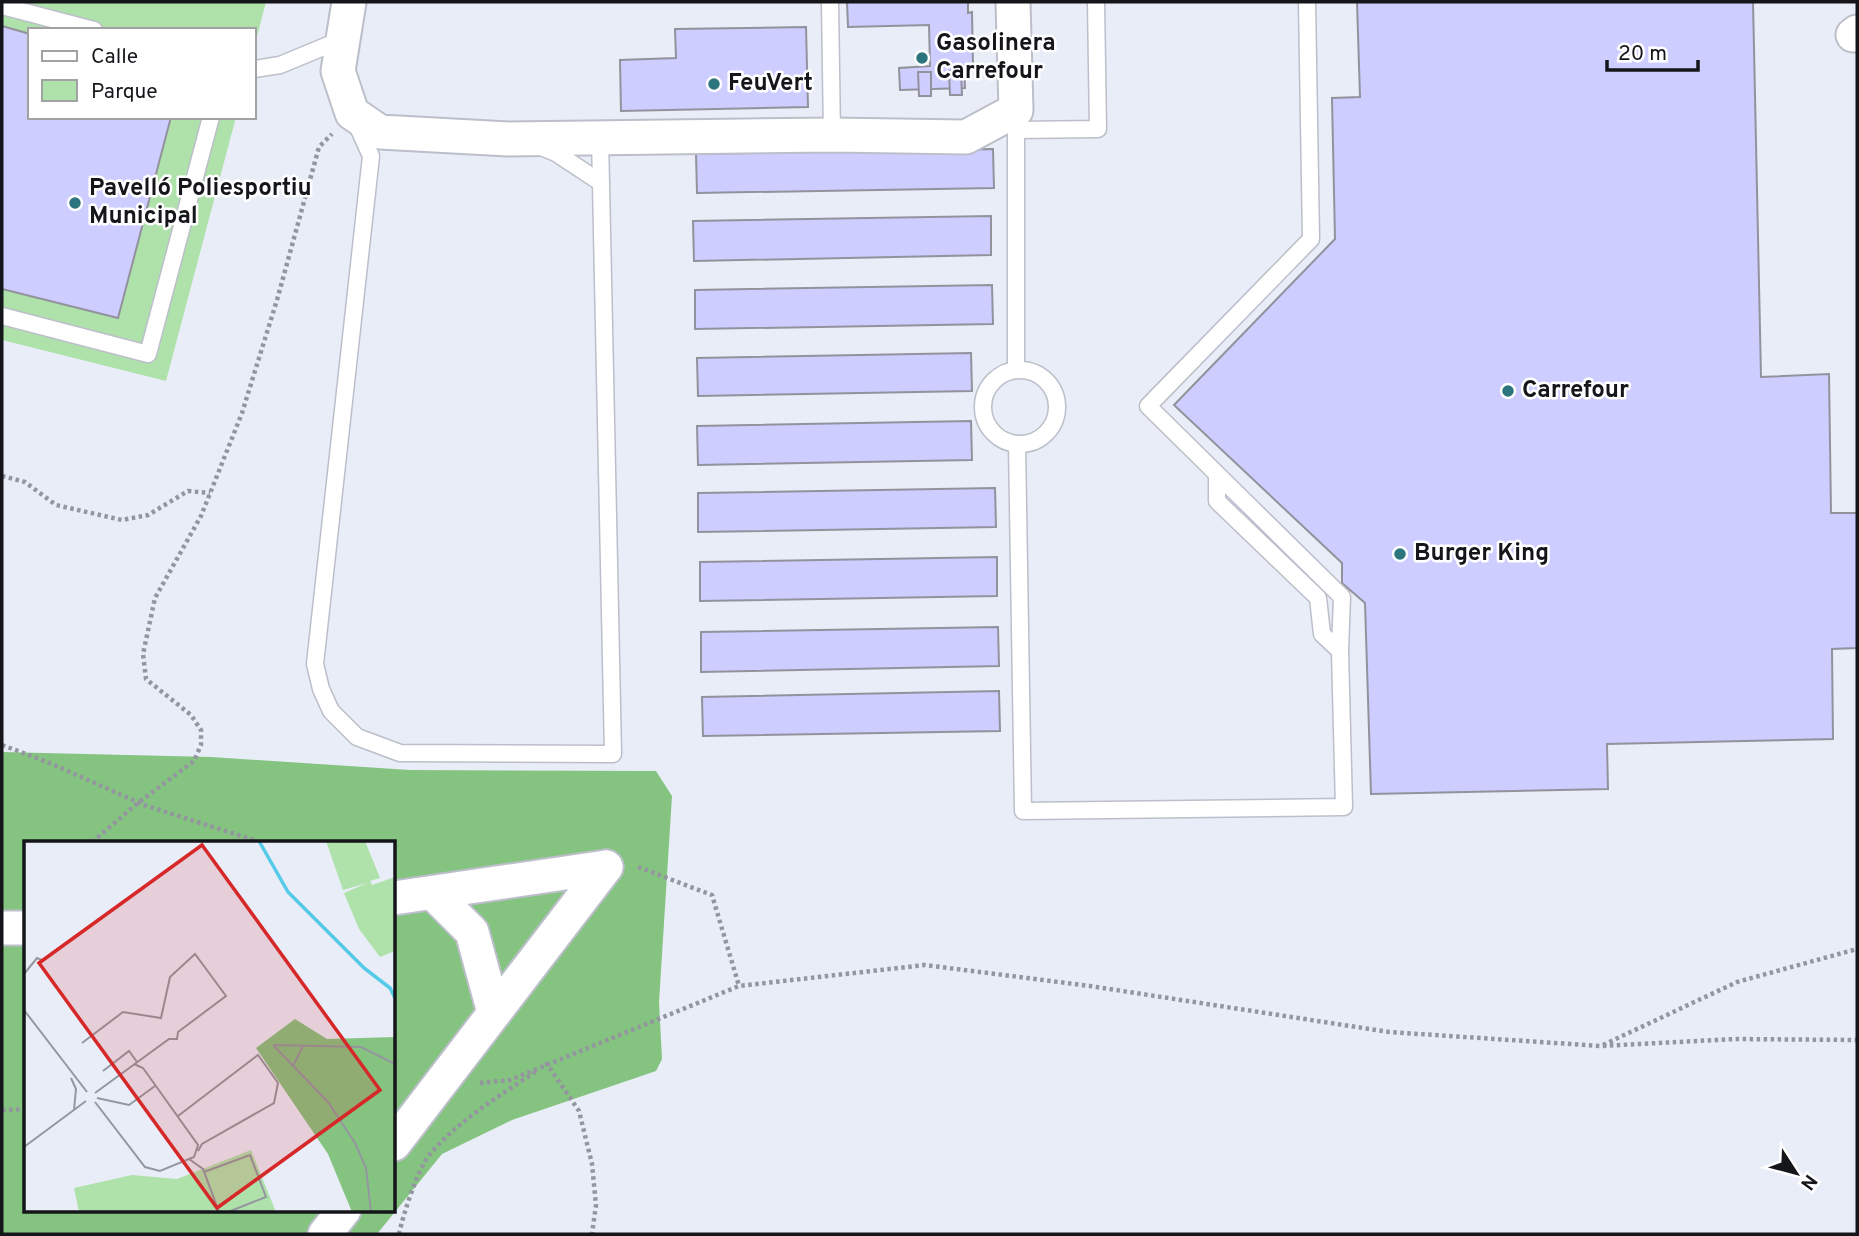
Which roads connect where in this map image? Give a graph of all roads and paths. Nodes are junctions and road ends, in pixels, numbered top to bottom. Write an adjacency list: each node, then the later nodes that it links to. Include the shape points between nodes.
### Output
1 (349, 2): 8 (street)
2 (830, 2): 13 (lane)
3 (1013, 2): 12 (street)
4 (1096, 2): 12 (lane, via 1098,129)
5 (1307, 2): 20 (lane, via 1311,239 1148,406)
6 (2, 6): 7 (lane)
7 (86, 28)
8 (343, 39): 9 (lane, via 280,65); 10 (street, via 338,71)
9 (256, 69)
10 (352, 113): 15 (street, via 380,132); 16 (lane, via 371,156 315,664 331,711 357,737 400,753 613,754); 22 (path, via 319,148 242,413)
11 (210, 119): 17 (lane, via 148,354)
12 (1016, 120): 13 (street, via 966,138); 18 (lane)
13 (832, 135): 14 (street)
14 (600, 137): 15 (street); 16 (lane)
15 (508, 139): 16 (lane, via 556,153)
16 (600, 182)
17 (2, 316)
18 (1016, 370): 19 (lane, via 997,377 989,386 983,411 994,433); 19 (lane, via 1035,372 1046,380 1057,404 1056,417 1041,437)
19 (1017, 444): 23 (lane, via 1023,811 1343,807)
20 (1217, 474): 23 (lane, via 1217,501 1318,598 1322,634); 23 (lane, via 1342,597)
21 (2, 476): 22 (path, via 25,482 56,505 122,520 148,515 188,491)
22 (210, 493): 25 (path, via 155,598 143,654 146,679 191,715 201,730 201,745 194,761)
23 (1340, 651)
24 (2, 745): 25 (path)
25 (138, 803): 26 (path); 27 (path)
26 (93, 841)
27 (257, 841)
28 (606, 867): 29 (street); 34 (path, via 642,867 712,895); 35 (street)
29 (433, 893): 30 (street); 35 (street, via 472,932)
30 (396, 898)
31 (2, 928): 32 (street)
32 (24, 928)
33 (1857, 949): 37 (path, via 1737,982)
34 (739, 985): 37 (path, via 925,965 1389,1032); 38 (path)
35 (494, 1013): 39 (street)
36 (1857, 1040): 37 (path, via 1735,1039)
37 (1601, 1046)
38 (547, 1064): 39 (path, via 510,1080); 45 (path, via 472,1115 429,1155); 46 (path, via 579,1111 592,1164 596,1205)
39 (437, 1088): 42 (street)
40 (24, 1109): 41 (path)
41 (2, 1110)
42 (396, 1141)
43 (342, 1212): 44 (street)
44 (325, 1234)
45 (399, 1234)
46 (592, 1234)

